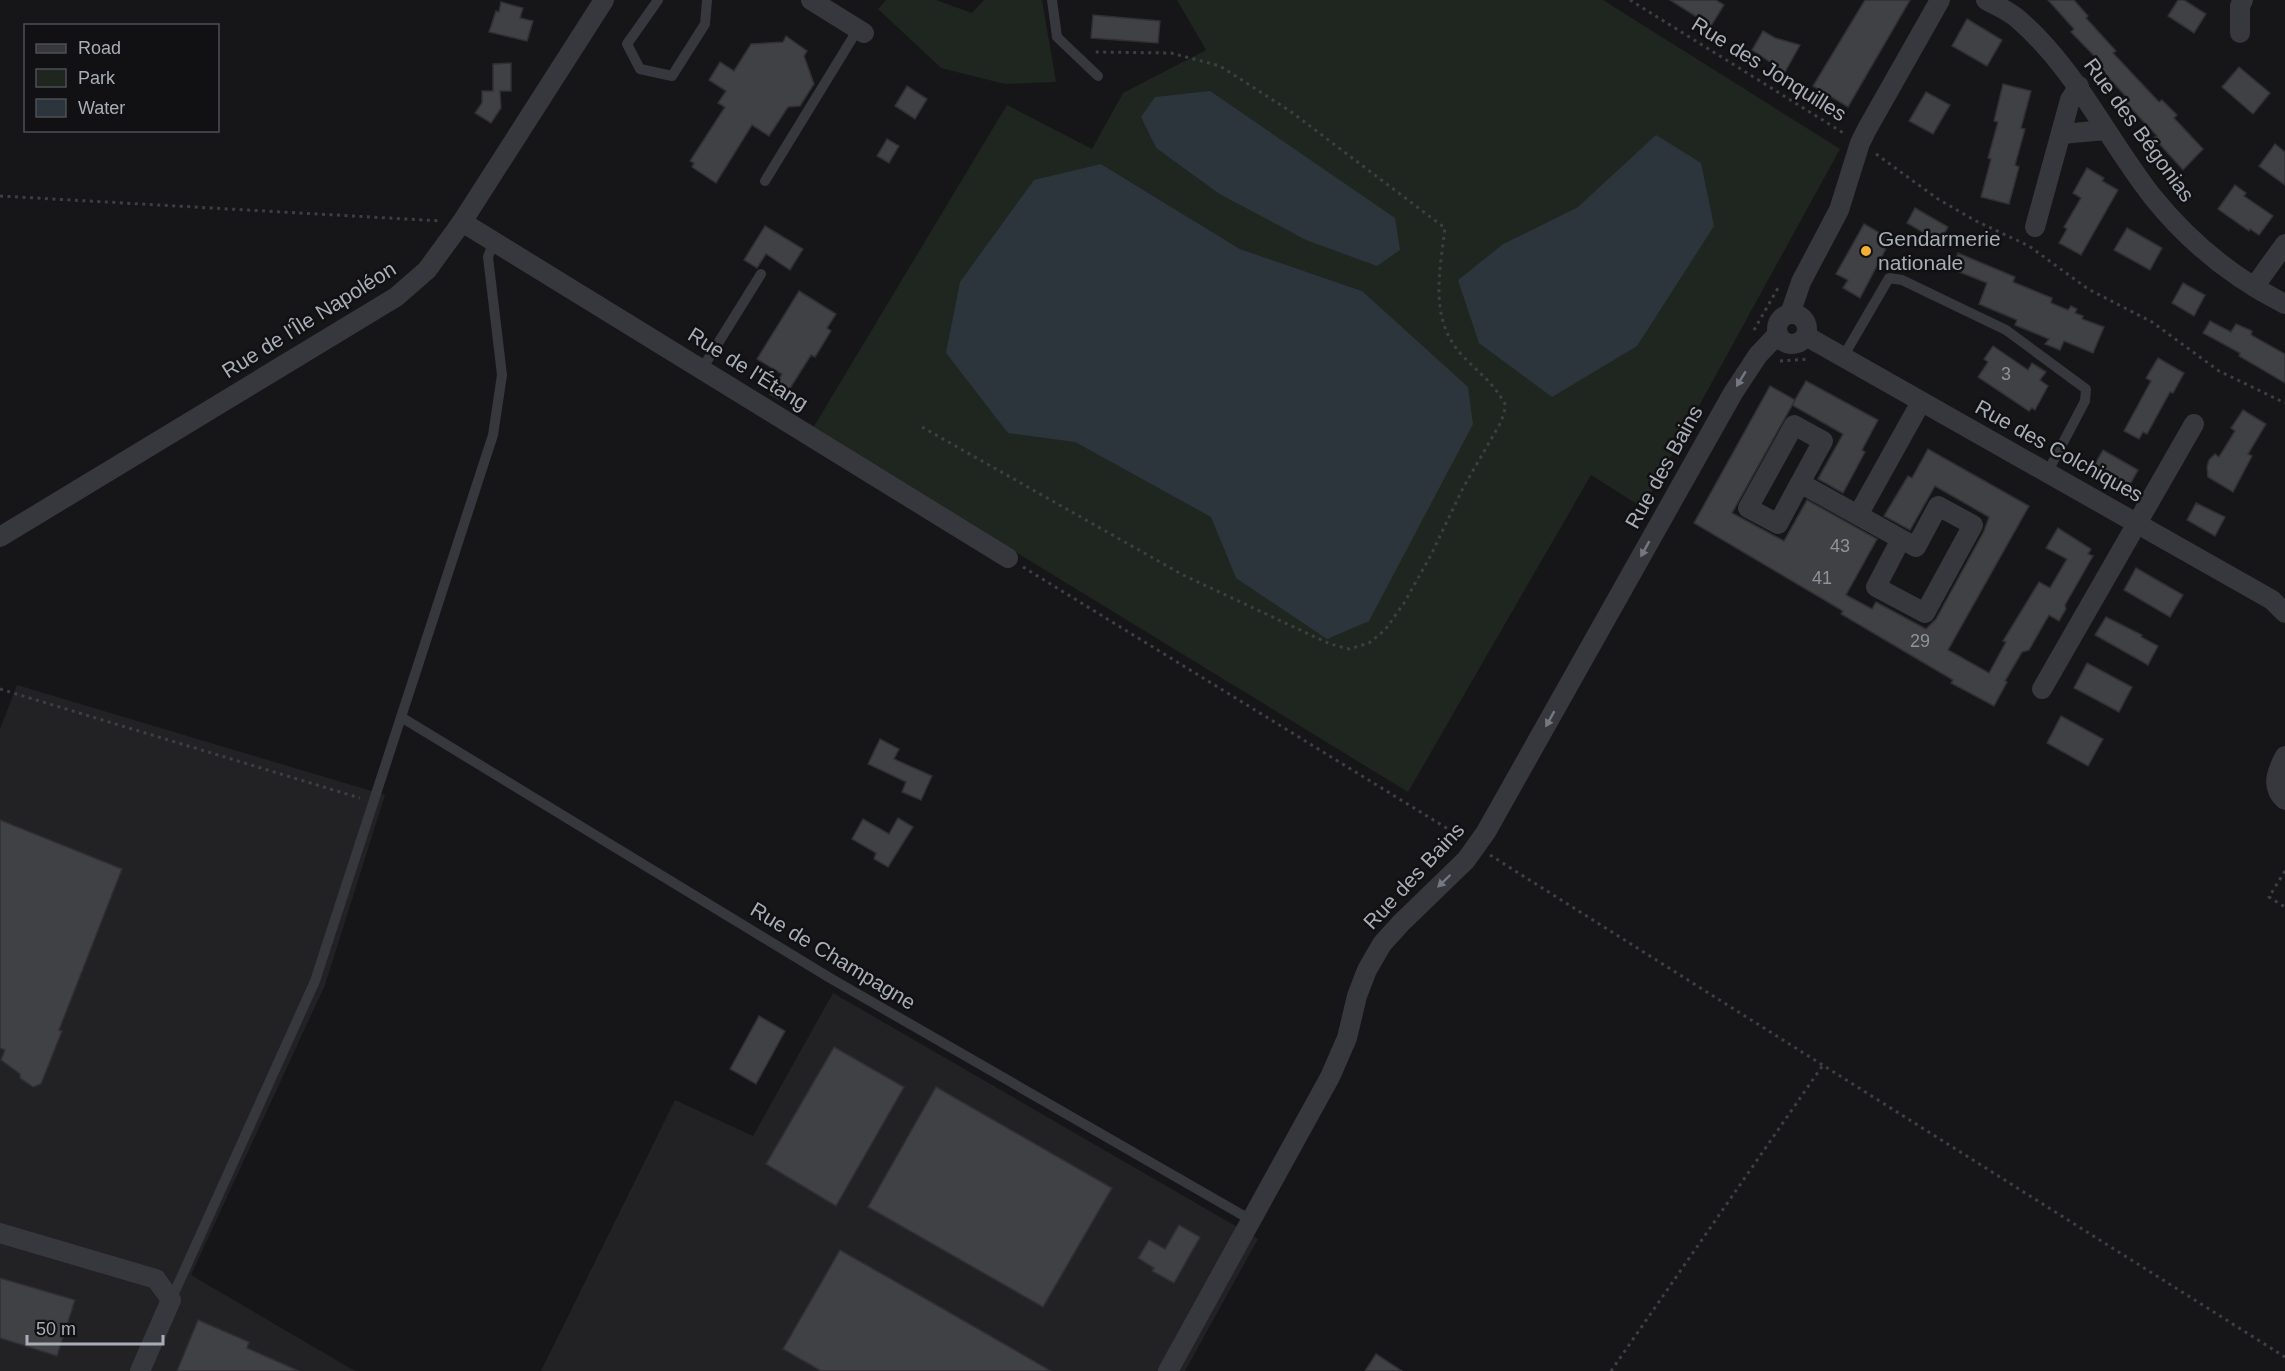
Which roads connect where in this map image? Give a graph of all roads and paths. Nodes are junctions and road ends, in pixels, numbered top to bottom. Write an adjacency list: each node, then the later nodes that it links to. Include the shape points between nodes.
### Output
1 (604, 0): 20 (street, Rue de l'Île Napoléon)
2 (658, 0): 3 (lane, via 627,44 640,69 672,76 705,24)
3 (707, 0)
4 (811, 0): 10 (street)
5 (1053, 0): 12 (lane, via 1057,37)
6 (1630, 0): 17 (path, Rue des Jonquilles)
7 (1940, 0): 17 (street)
8 (1986, 0): 14 (street, Rue des Bégonias, via 2016,18)
9 (2243, 0): 11 (street)
10 (861, 31): 18 (lane)
11 (2240, 33)
12 (1071, 51): 13 (lane); 36 (path, via 1171,53 1220,66 1290,111 1445,228 1438,294 1443,326 1460,352 1497,390 1506,406 1501,422 1404,603 1385,630 1369,643 1349,649 1183,575)
13 (1098, 76)
14 (2079, 86): 15 (street, Rue des Bégonias); 16 (street, via 2070,100)
15 (2106, 130): 16 (street); 25 (street, Rue des Bégonias, via 2152,196 2193,242)
16 (2061, 134): 21 (street)
17 (1860, 143): 27 (street, via 1839,210 1801,282); 34 (path, Rue des Jonquilles, via 1948,204 2029,246 2088,289 2152,322 2219,371)
18 (765, 181)
19 (0, 196): 20 (path)
20 (462, 222): 22 (street, Rue de l'Étang); 41 (street, Rue de l'Île Napoléon, via 427,270 396,297)
21 (2035, 227)
22 (494, 240): 32 (street, Rue de l'Étang); 47 (lane, via 488,257 502,375 493,435)
23 (2285, 244): 25 (street)
24 (761, 274): 32 (lane)
25 (2254, 287): 26 (street, Rue des Bégonias)
26 (2285, 304)
27 (1790, 314): 28 (street, via 1780,319); 29 (street, via 1805,322)
28 (1778, 334): 29 (street, via 1785,342 1794,343); 30 (street, Rue des Bains)
29 (1806, 336): 31 (street, Rue des Colchiques)
30 (1758, 355): 31 (path, via 1765,362 1817,361); 51 (street, Rue des Bains, one-way to 51)
31 (1838, 355): 33 (street, Rue des Colchiques); 37 (lane, via 1889,278 1902,280 2006,330 2086,389 2085,401)
32 (702, 369): 43 (street, Rue de l'Étang)
33 (1921, 402): 37 (street, Rue des Colchiques); 39 (street)
34 (2285, 403)
35 (2194, 423): 40 (street)
36 (922, 427)
37 (2047, 473): 40 (street, Rue des Colchiques)
38 (1800, 483): 38 (street, via 1778,524 1748,508 1794,424 1823,441); 39 (street)
39 (1858, 515): 42 (street)
40 (2137, 522): 44 (street, Rue des Colchiques, via 2272,600); 46 (street)
41 (0, 537)
42 (1902, 539): 42 (street, via 1916,547 1938,506 1973,525 1925,613 1876,586)
43 (1008, 558): 51 (path)
44 (2285, 613)
45 (0, 689): 50 (path)
46 (2042, 689)
47 (400, 717): 50 (lane); 55 (lane, Rue de Champagne, via 830,978)
48 (2285, 756): 49 (street, via 2275,785)
49 (2285, 800)
50 (373, 802): 57 (lane, via 315,981)
51 (1476, 846): 54 (path); 55 (street, Rue des Bains, one-way to 55, via 1382,944 1364,978 1347,1038 1330,1077)
52 (2285, 872): 53 (path, via 2269,897)
53 (2285, 907)
54 (1823, 1065): 58 (path); 61 (path)
55 (1251, 1220): 60 (street, Rue des Bains)
56 (0, 1233): 57 (street, via 156,1279)
57 (171, 1300): 59 (street)
58 (2285, 1357)
59 (140, 1371)
60 (1168, 1371)
61 (1611, 1371)

